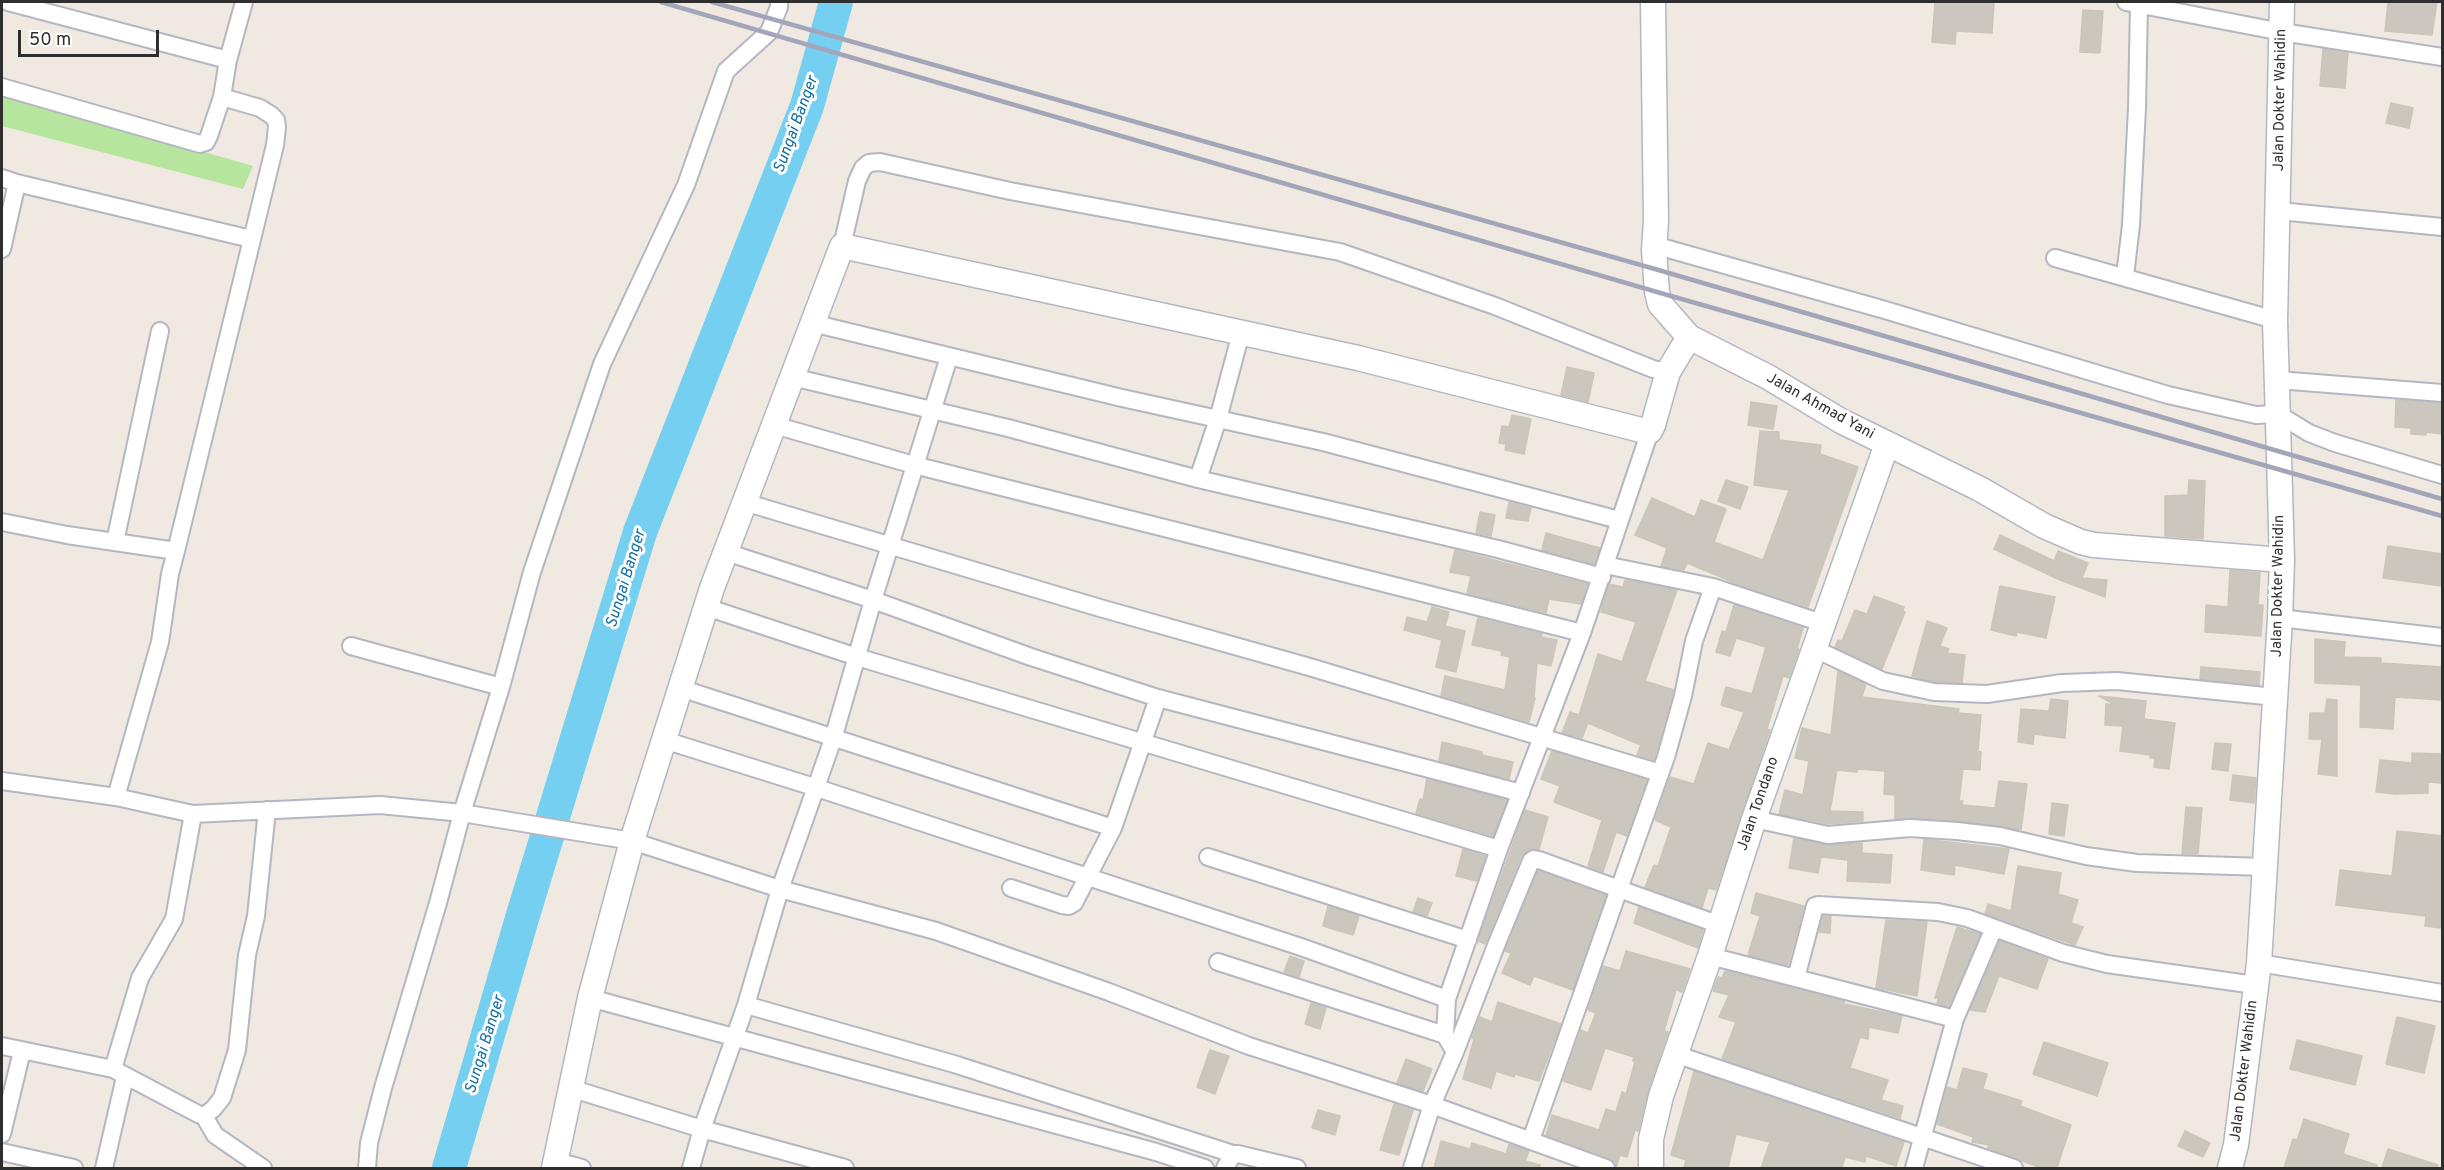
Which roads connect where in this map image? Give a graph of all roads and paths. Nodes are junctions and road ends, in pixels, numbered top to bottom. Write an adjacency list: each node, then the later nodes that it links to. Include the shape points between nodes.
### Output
1 (8, 2): 9 (street)
2 (243, 2): 9 (street)
3 (779, 2): 58 (street, via 769,32 726,71 686,185 602,364 532,572)
4 (1653, 2): 16 (street, Jalan Ahmad Yani)
5 (2282, 2): 7 (street, Jalan Dokter Wahidin)
6 (2132, 3): 7 (street); 20 (street, via 2137,108)
7 (2282, 32): 8 (street); 13 (street, Jalan Dokter Wahidin)
8 (2442, 57)
9 (228, 60): 11 (street)
10 (2, 87): 11 (street, via 200,144 209,136)
11 (222, 98): 15 (street, via 260,108 276,120 275,145)
12 (10, 180): 15 (street); 18 (street)
13 (2279, 211): 14 (street); 21 (street, Jalan Dokter Wahidin)
14 (2442, 227)
15 (252, 239): 44 (street)
16 (1654, 245): 25 (street, Jalan Ahmad Yani, via 1657,292); 31 (street, via 2168,395 2256,415)
17 (842, 246): 22 (street); 24 (street); 25 (street, via 857,181 869,163 880,162 1010,191 1340,252 1495,306 1653,369)
18 (2, 249)
19 (2055, 258): 20 (street)
20 (2125, 276): 21 (street)
21 (2275, 320): 28 (street, Jalan Dokter Wahidin)
22 (812, 323): 26 (street); 27 (street)
23 (160, 331): 42 (street)
24 (1241, 333): 32 (street); 34 (street)
25 (1678, 354): 34 (street); 35 (street, Jalan Ahmad Yani, via 1768,377)
26 (949, 357): 30 (street); 32 (street)
27 (792, 377): 30 (street); 33 (street)
28 (2278, 380): 29 (street); 31 (street, Jalan Dokter Wahidin)
29 (2442, 393)
30 (932, 410): 36 (street); 38 (street)
31 (2278, 414): 37 (street, via 2335,443); 46 (street, Jalan Dokter Wahidin)
32 (1218, 419): 38 (street); 40 (street, via 1323,442)
33 (774, 425): 36 (street); 39 (street)
34 (1650, 431): 40 (street)
35 (1887, 444): 46 (street, Jalan Ahmad Yani, via 2081,542); 52 (street, Jalan Tondano)
36 (914, 465): 43 (street); 53 (street)
37 (2442, 475)
38 (1198, 479): 47 (street)
39 (744, 502): 43 (street); 45 (street)
40 (1619, 520): 47 (street)
41 (2, 522): 42 (street)
42 (115, 542): 44 (street)
43 (890, 546): 49 (street); 62 (street)
44 (176, 551): 70 (street, via 160,642)
45 (726, 552): 49 (street); 50 (street)
46 (2282, 560): 51 (street, Jalan Dokter Wahidin)
47 (1604, 571): 48 (street); 53 (street)
48 (1713, 587): 52 (street); 66 (street, via 1697,631)
49 (873, 600): 57 (street); 61 (street)
50 (706, 607): 57 (street); 59 (street)
51 (2280, 618): 54 (street); 60 (street, Jalan Dokter Wahidin)
52 (1822, 623): 56 (street, Jalan Tondano)
53 (1582, 633): 62 (street)
54 (2442, 637)
55 (351, 646): 58 (street)
56 (1813, 648): 60 (street, via 1883,681 1934,692 1987,694 2062,683 2116,681); 74 (street, Jalan Tondano)
57 (857, 657): 63 (street); 65 (street)
58 (501, 687): 73 (street)
59 (680, 688): 63 (street); 64 (street)
60 (2275, 697): 79 (street, Jalan Dokter Wahidin)
61 (1158, 698): 65 (street); 69 (street)
62 (1543, 736): 66 (street); 69 (street)
63 (833, 739): 68 (street); 75 (street)
64 (664, 740): 68 (street); 76 (street)
65 (1141, 742): 75 (street); 77 (street)
66 (1660, 773): 83 (street)
67 (2, 781): 70 (street)
68 (814, 787): 80 (street); 82 (street)
69 (1521, 793): 77 (street)
70 (116, 797): 72 (street)
71 (267, 810): 72 (street); 73 (street, via 380,805); 105 (street, via 237,1050 222,1098)
72 (193, 814): 102 (street, via 174,919 140,978)
73 (466, 814): 76 (street); 116 (street, via 383,1088)
74 (1754, 819): 79 (street, via 1828,835 1910,828 1945,830 2000,836 2137,863); 84 (street, Jalan Tondano)
75 (1113, 828): 80 (street)
76 (626, 840): 82 (street); 92 (street)
77 (1499, 849): 86 (street)
78 (1208, 857): 86 (street)
79 (2265, 867): 89 (street, Jalan Dokter Wahidin)
80 (1088, 879): 81 (street, via 1069,906); 93 (street, via 1301,947)
81 (1011, 888)
82 (780, 889): 94 (street); 104 (street, via 936,930 1249,1046)
83 (1619, 889): 84 (street); 100 (street, via 1534,859); 109 (street)
84 (1720, 925): 87 (street, Jalan Tondano)
85 (1994, 928): 89 (street, via 2107,964); 90 (street, via 1938,912 1816,906); 95 (street)
86 (1468, 940): 93 (street)
87 (1710, 956): 90 (street); 101 (street, Jalan Tondano)
88 (1218, 962): 96 (street)
89 (2257, 974): 91 (street); 127 (street, Jalan Dokter Wahidin)
90 (1796, 978): 95 (street)
91 (2442, 993)
92 (590, 998): 97 (street); 103 (street)
93 (1447, 999): 96 (street)
94 (746, 1005): 97 (street); 111 (street, via 954,1064)
95 (1955, 1019): 108 (street)
96 (1445, 1035): 100 (street)
97 (734, 1036): 106 (street); 120 (street)
98 (2, 1046): 99 (street)
99 (22, 1051): 102 (street); 107 (street)
100 (1455, 1052): 104 (street)
101 (1675, 1054): 108 (street); 124 (street, Jalan Tondano, via 1655,1116)
102 (119, 1073): 105 (street); 114 (street)
103 (570, 1088): 106 (street); 112 (street)
104 (1432, 1105): 109 (street); 122 (street)
105 (204, 1116): 115 (street, via 215,1135)
106 (702, 1129): 118 (street); 119 (street)
107 (2, 1134)
108 (1922, 1136): 125 (street); 126 (street)
109 (1530, 1140): 123 (street)
110 (2, 1152): 113 (street)
111 (1229, 1161): 121 (street)
112 (555, 1165): 117 (street)
113 (74, 1168)
114 (104, 1168)
115 (263, 1168)
116 (367, 1168)
117 (582, 1168)
118 (691, 1168)
119 (845, 1168)
120 (1204, 1168)
121 (1297, 1168)
122 (1412, 1168)
123 (1606, 1168)
124 (1651, 1168)
125 (1914, 1168)
126 (2014, 1168)
127 (2230, 1168)

